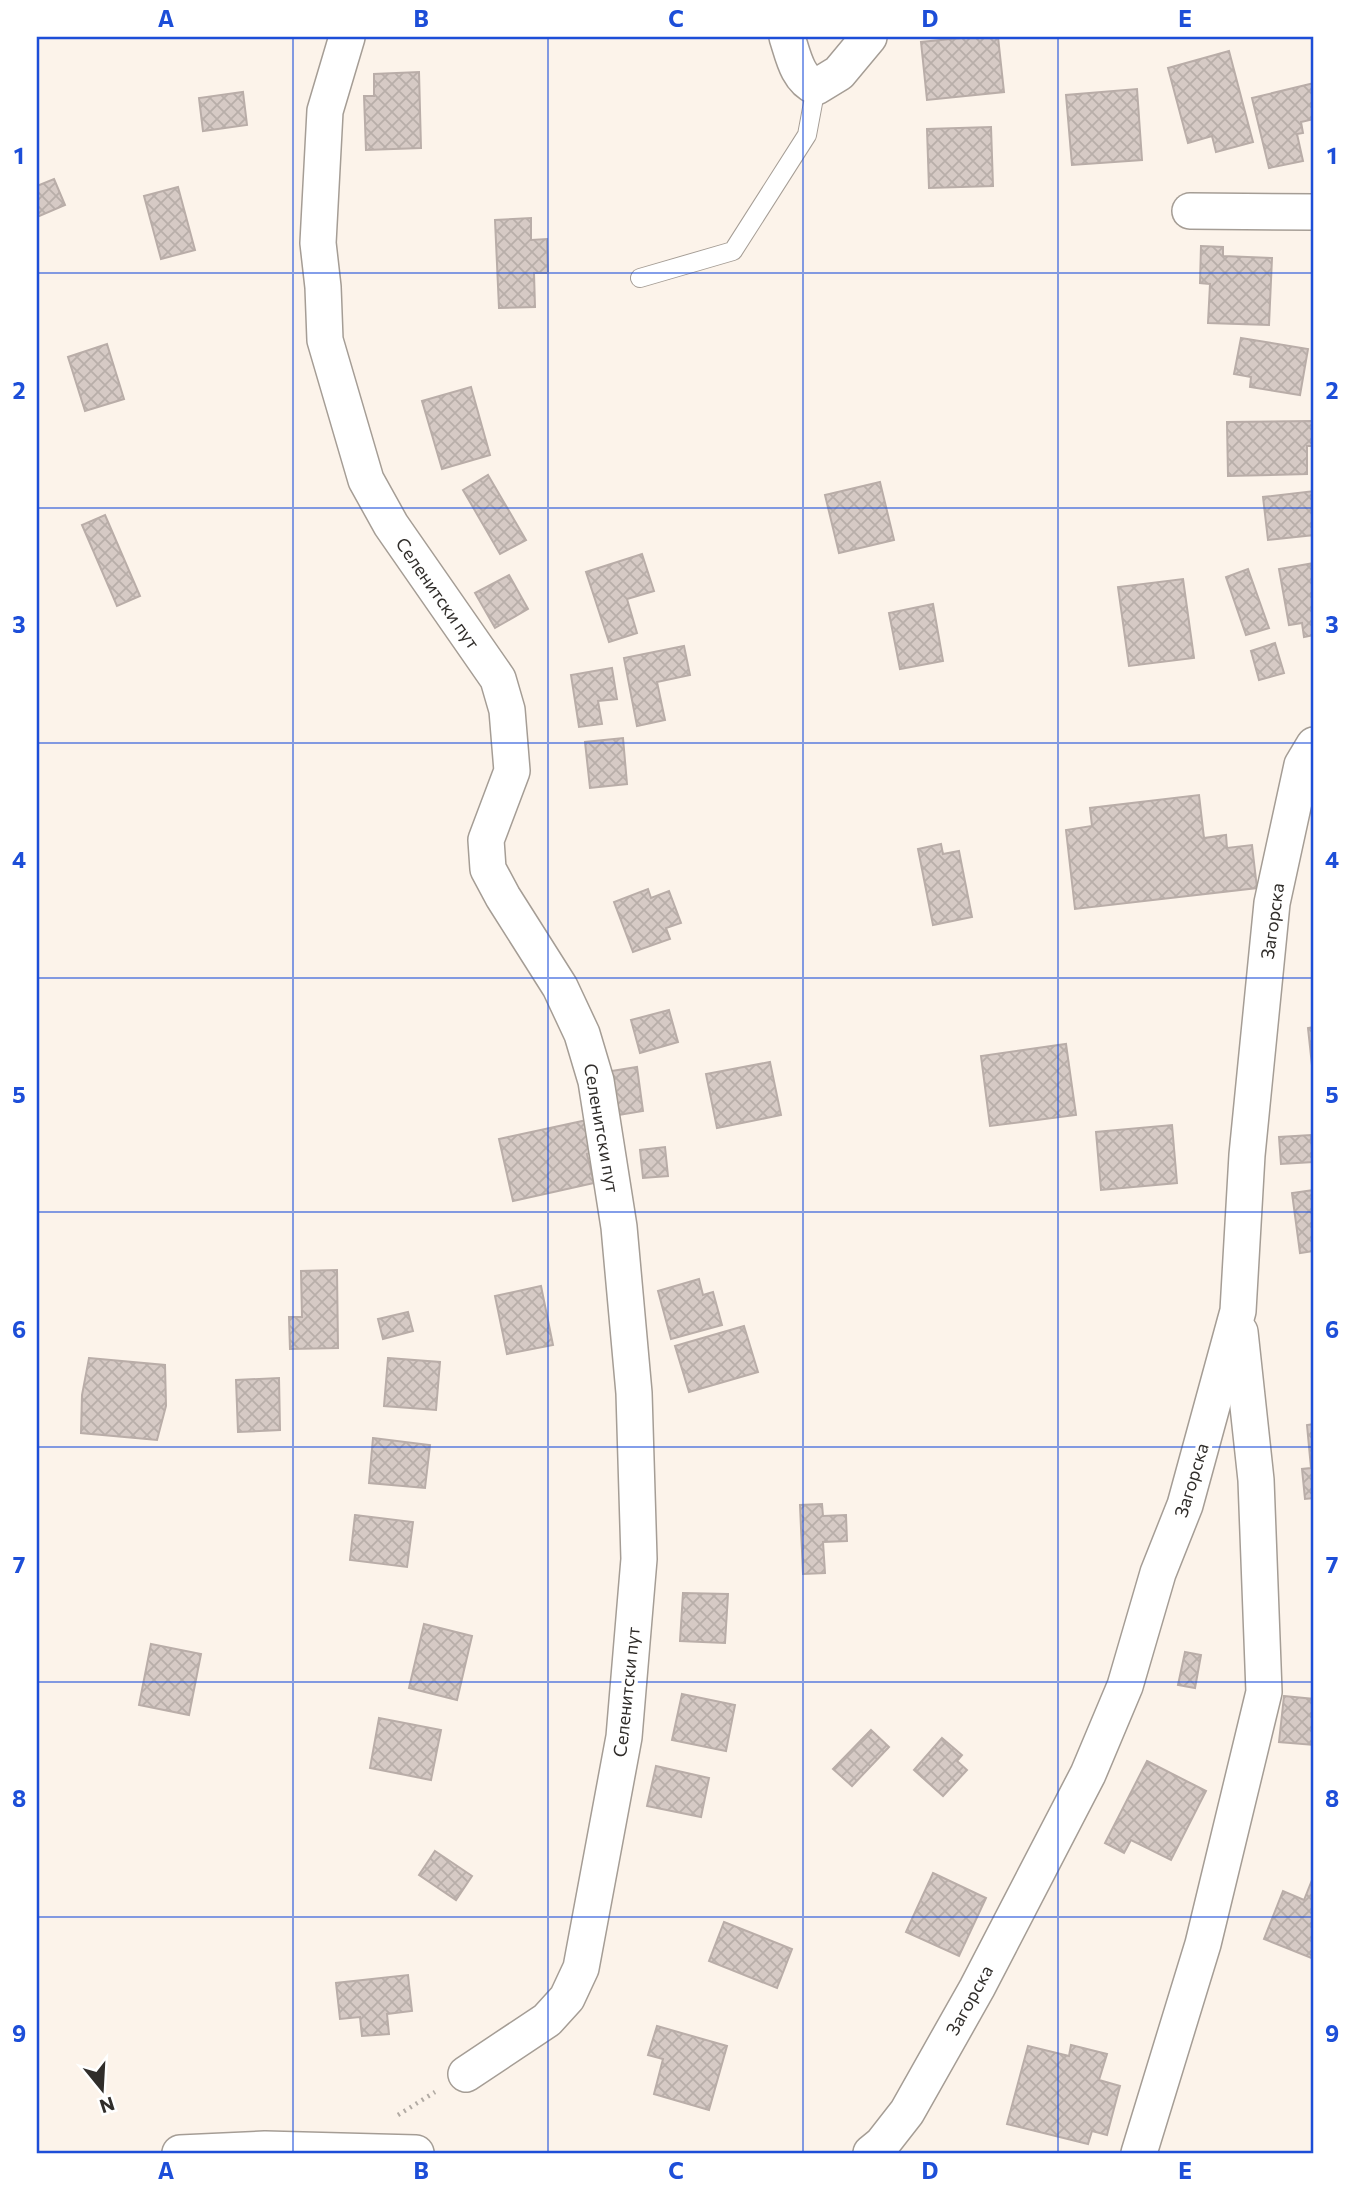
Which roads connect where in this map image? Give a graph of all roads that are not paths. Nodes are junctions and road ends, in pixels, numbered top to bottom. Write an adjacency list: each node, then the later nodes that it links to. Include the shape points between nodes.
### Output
1 (347, 37): 10 (street, Селенитски пут, via 325,111 318,243 325,340 366,480 391,526 498,679 508,710 512,771 486,841 488,869 560,987 582,1034 596,1081 619,1227 634,1393 639,1559 624,1737 581,1968 567,1998 547,2020)
2 (787, 37): 4 (street, via 802,77)
3 (869, 37): 4 (street, via 839,73)
4 (816, 87): 7 (lane, via 807,135 733,251)
5 (1190, 211): 6 (street)
6 (1314, 212)
7 (640, 278)
8 (1314, 745): 9 (street, Загорска, via 1301,765 1272,903 1247,1155)
9 (1238, 1311): 13 (street, Загорска, via 1185,1505 1158,1573 1125,1686 1088,1774 907,2112); 14 (street, via 1256,1480 1264,1692 1203,1944)
10 (466, 2074)
11 (180, 2153): 12 (street)
12 (416, 2153)
13 (871, 2153)
14 (1139, 2153)

